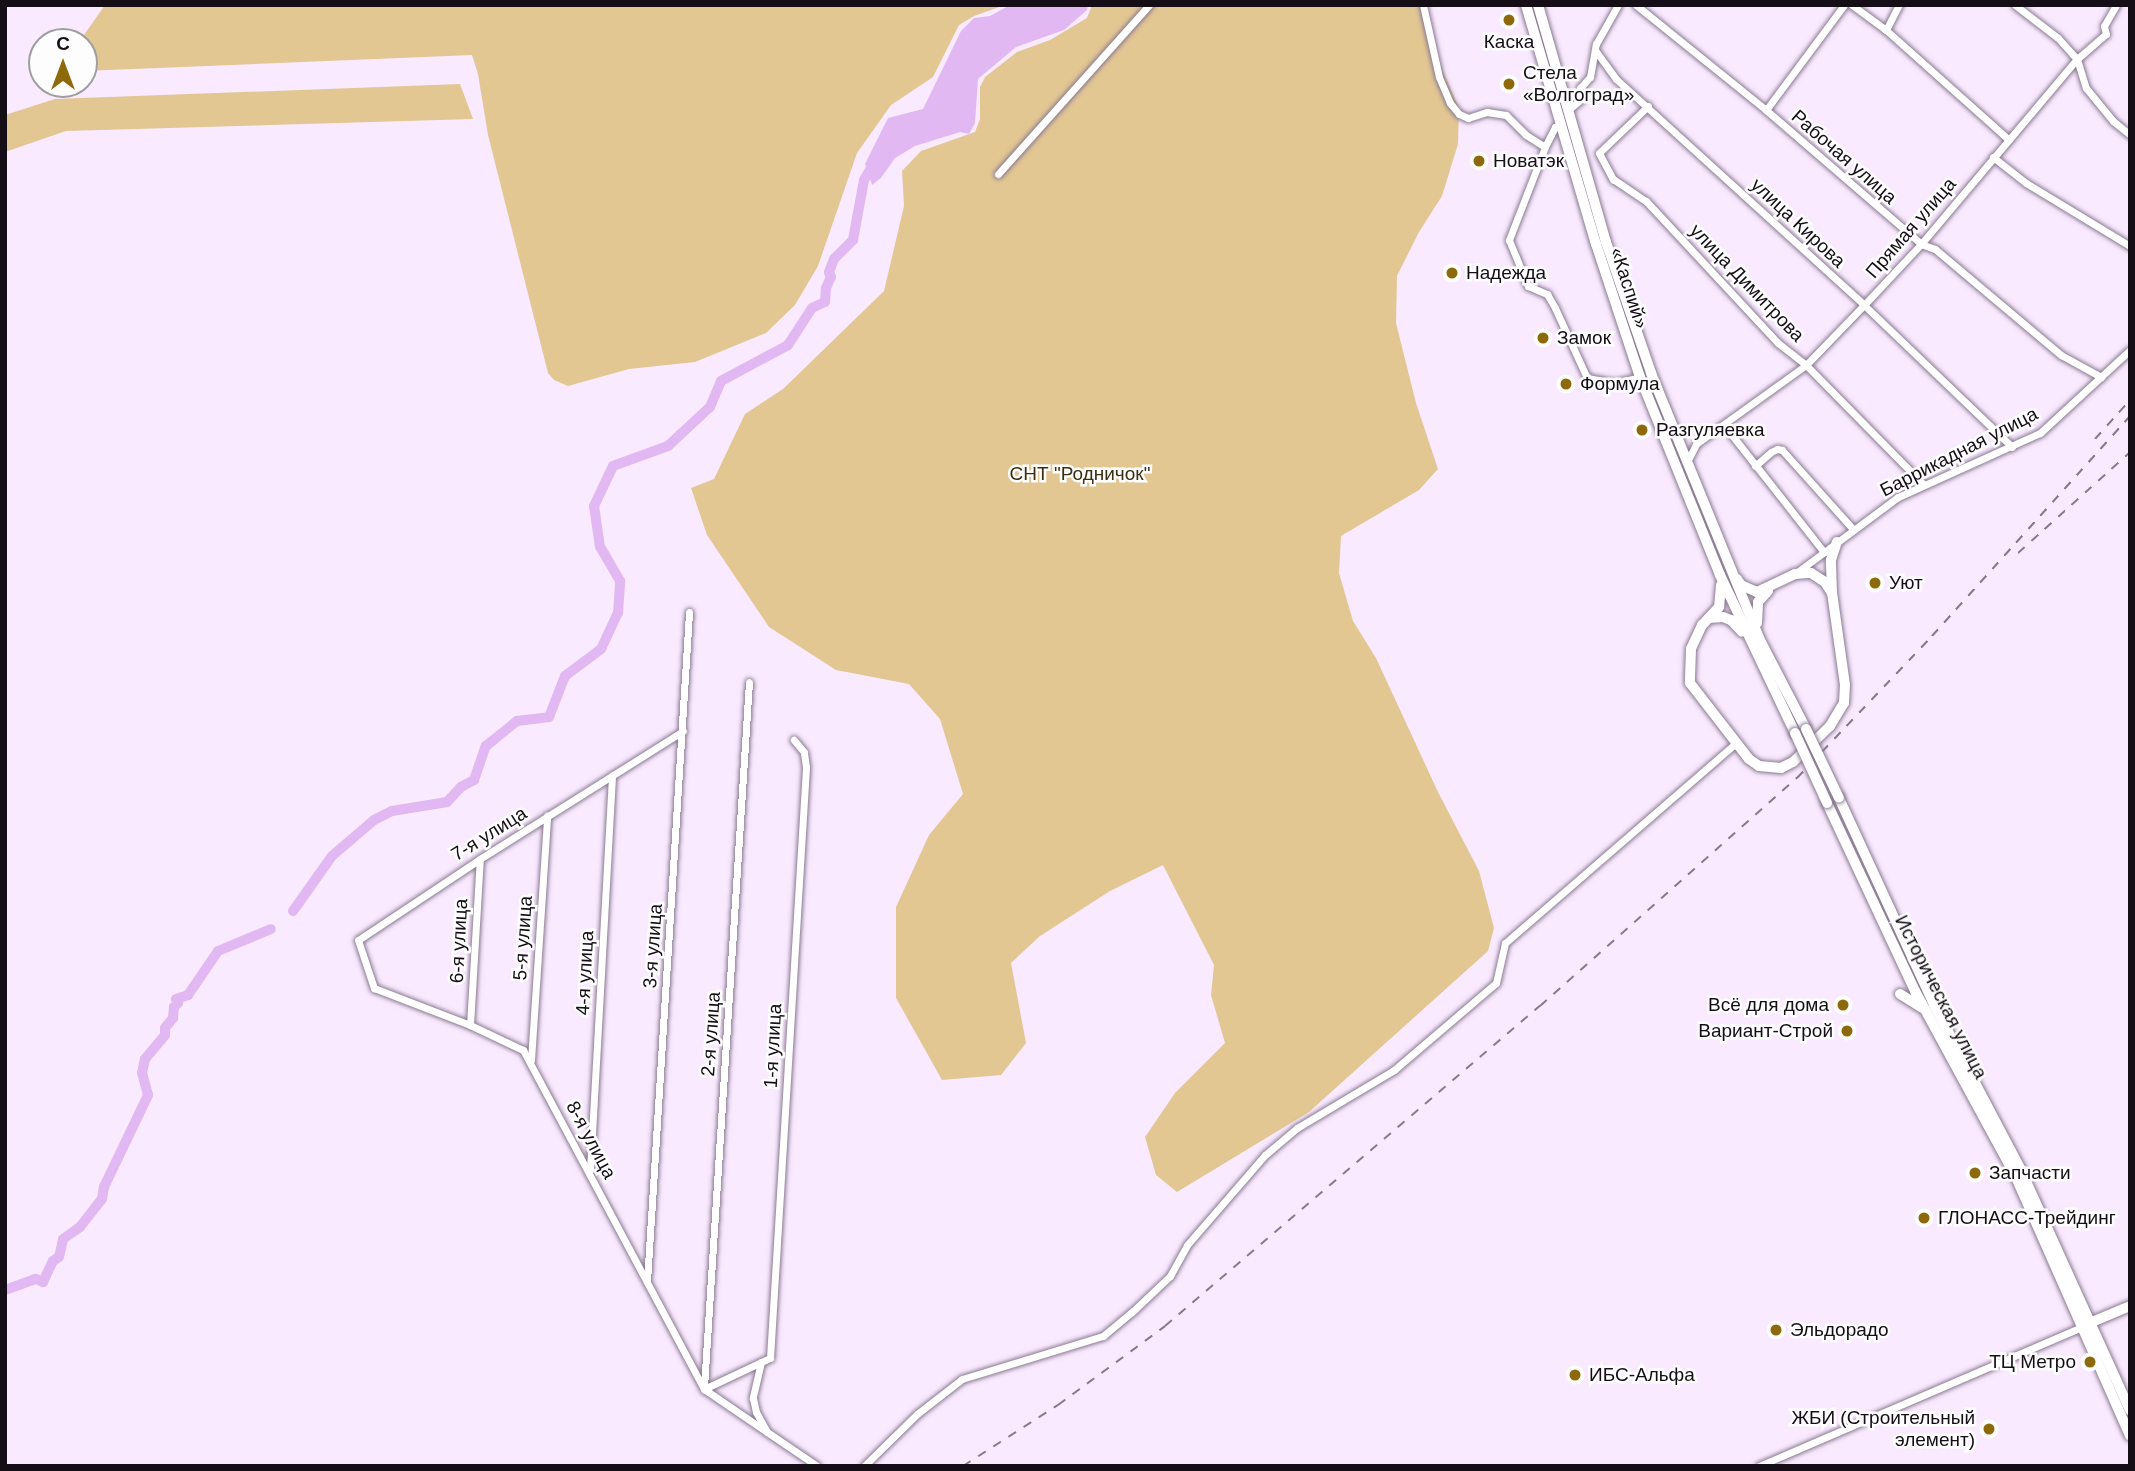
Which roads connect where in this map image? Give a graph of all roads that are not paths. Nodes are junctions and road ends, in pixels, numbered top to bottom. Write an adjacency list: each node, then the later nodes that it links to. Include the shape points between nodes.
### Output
1 (1149, 5): 22 (street)
2 (1423, 5): 20 (street, via 1439,77 1458,114 1468,118 1506,115)
3 (1526, 5): 17 (highway, «Каспий»)
4 (1538, 5): 17 (highway, «Каспий»)
5 (1618, 5): 13 (street)
6 (1636, 5): 16 (street, Рабочая улица)
7 (1844, 5): 16 (street)
8 (1852, 5): 12 (street)
9 (1899, 5): 12 (street)
10 (2015, 5): 14 (street)
11 (2116, 5): 14 (street, Прямая улица, via 2104,26 2106,34)
12 (1886, 30): 19 (street)
13 (1595, 50): 15 (street, улица Кирова, via 1616,79); 17 (street, via 1590,77 1580,88 1581,99)
14 (2077, 59): 18 (street, via 2086,88); 19 (street, Прямая улица)
15 (1648, 106): 25 (street, улица Кирова); 27 (street, улица Димитрова, via 1599,153 1613,179 1646,201 1778,344)
16 (1766, 110): 23 (street, Рабочая улица)
17 (1560, 119): 20 (street); 28 (highway, «Каспий»); 31 (highway, «Каспий»)
18 (2130, 135)
19 (2009, 141): 21 (street, Прямая улица)
20 (1545, 147): 28 (street, via 1509,240 1528,286 1547,294 1587,378 1615,383)
21 (1993, 157): 23 (street, Прямая улица); 24 (street, via 2026,183)
22 (998, 174)
23 (1921, 244): 25 (street, Прямая улица); 29 (street, Рабочая улица, via 1935,249 2061,355)
24 (2130, 246)
25 (1864, 305): 27 (street, Прямая улица); 33 (street, улица Кирова)
26 (2130, 351): 29 (street, Баррикадная улица)
27 (1805, 365): 30 (street, Прямая улица); 36 (street, улица Димитрова)
28 (1640, 377): 42 (highway, «Каспий»)
29 (2101, 377): 33 (street, Баррикадная улица, via 2040,433)
30 (1724, 425): 32 (street, Прямая улица); 35 (street)
31 (1677, 437): 32 (street); 34 (highway, «Каспий»)
32 (1696, 444): 34 (street)
33 (2012, 447): 36 (street, Баррикадная улица)
34 (1687, 462): 40 (highway, «Каспий»)
35 (1755, 466): 37 (street, via 1771,452 1782,450); 39 (street)
36 (1924, 485): 37 (street, Баррикадная улица, via 1898,496)
37 (1853, 529): 38 (street, Баррикадная улица)
38 (1838, 542): 39 (street, Баррикадная улица); 44 (highway, via 1831,559)
39 (1824, 552): 41 (street, Баррикадная улица)
40 (1731, 570): 43 (highway, via 1741,585 1757,592); 47 (highway, Историческая улица)
41 (1795, 573): 43 (highway); 44 (highway, via 1811,573)
42 (1720, 575): 46 (highway, via 1722,599); 48 (highway, Историческая улица)
43 (1776, 585): 47 (highway, via 1758,601)
44 (1832, 593): 52 (highway, via 1845,685 1838,716 1793,762 1781,768 1759,766)
45 (690, 612): 50 (street, 3-я улица)
46 (1709, 618): 48 (highway, via 1731,620); 52 (highway, via 1691,649 1690,683)
47 (1759, 638): 62 (highway, Историческая улица, bridge, via 1934,1005 2021,1170)
48 (1754, 651): 62 (highway, Историческая улица, bridge, via 1924,1009 2015,1175)
49 (749, 682): 64 (street, 2-я улица)
50 (683, 732): 53 (street, 7-я улица); 60 (street, 3-я улица)
51 (794, 740): 63 (street, 1-я улица, via 804,752 806,767 770,1358)
52 (1736, 743): 69 (street, via 1505,943 1496,983 1394,1070 1297,1128 1265,1155 1187,1245 1170,1276 1132,1312 1103,1336 962,1379)
53 (612, 776): 54 (street, 7-я улица); 59 (street, 4-я улица)
54 (547, 816): 55 (street, 7-я улица); 58 (street, 5-я улица)
55 (480, 859): 56 (street, 7-я улица, via 358,940); 57 (street, 6-я улица)
56 (374, 988): 57 (street, 8-я улица)
57 (470, 1025): 58 (street, 8-я улица, via 523,1050)
58 (531, 1061): 59 (street, 8-я улица)
59 (590, 1171): 60 (street, 8-я улица)
60 (647, 1283): 64 (street, 8-я улица)
61 (2130, 1306): 62 (main road)
62 (2086, 1325): 65 (highway, Историческая улица); 67 (highway, Историческая улица); 70 (street)
63 (761, 1362): 64 (street); 66 (street, via 753,1398)
64 (704, 1389): 66 (street)
65 (2130, 1410)
66 (766, 1432): 68 (street)
67 (2130, 1436)
68 (817, 1466)
69 (864, 1466)
70 (1759, 1466)

